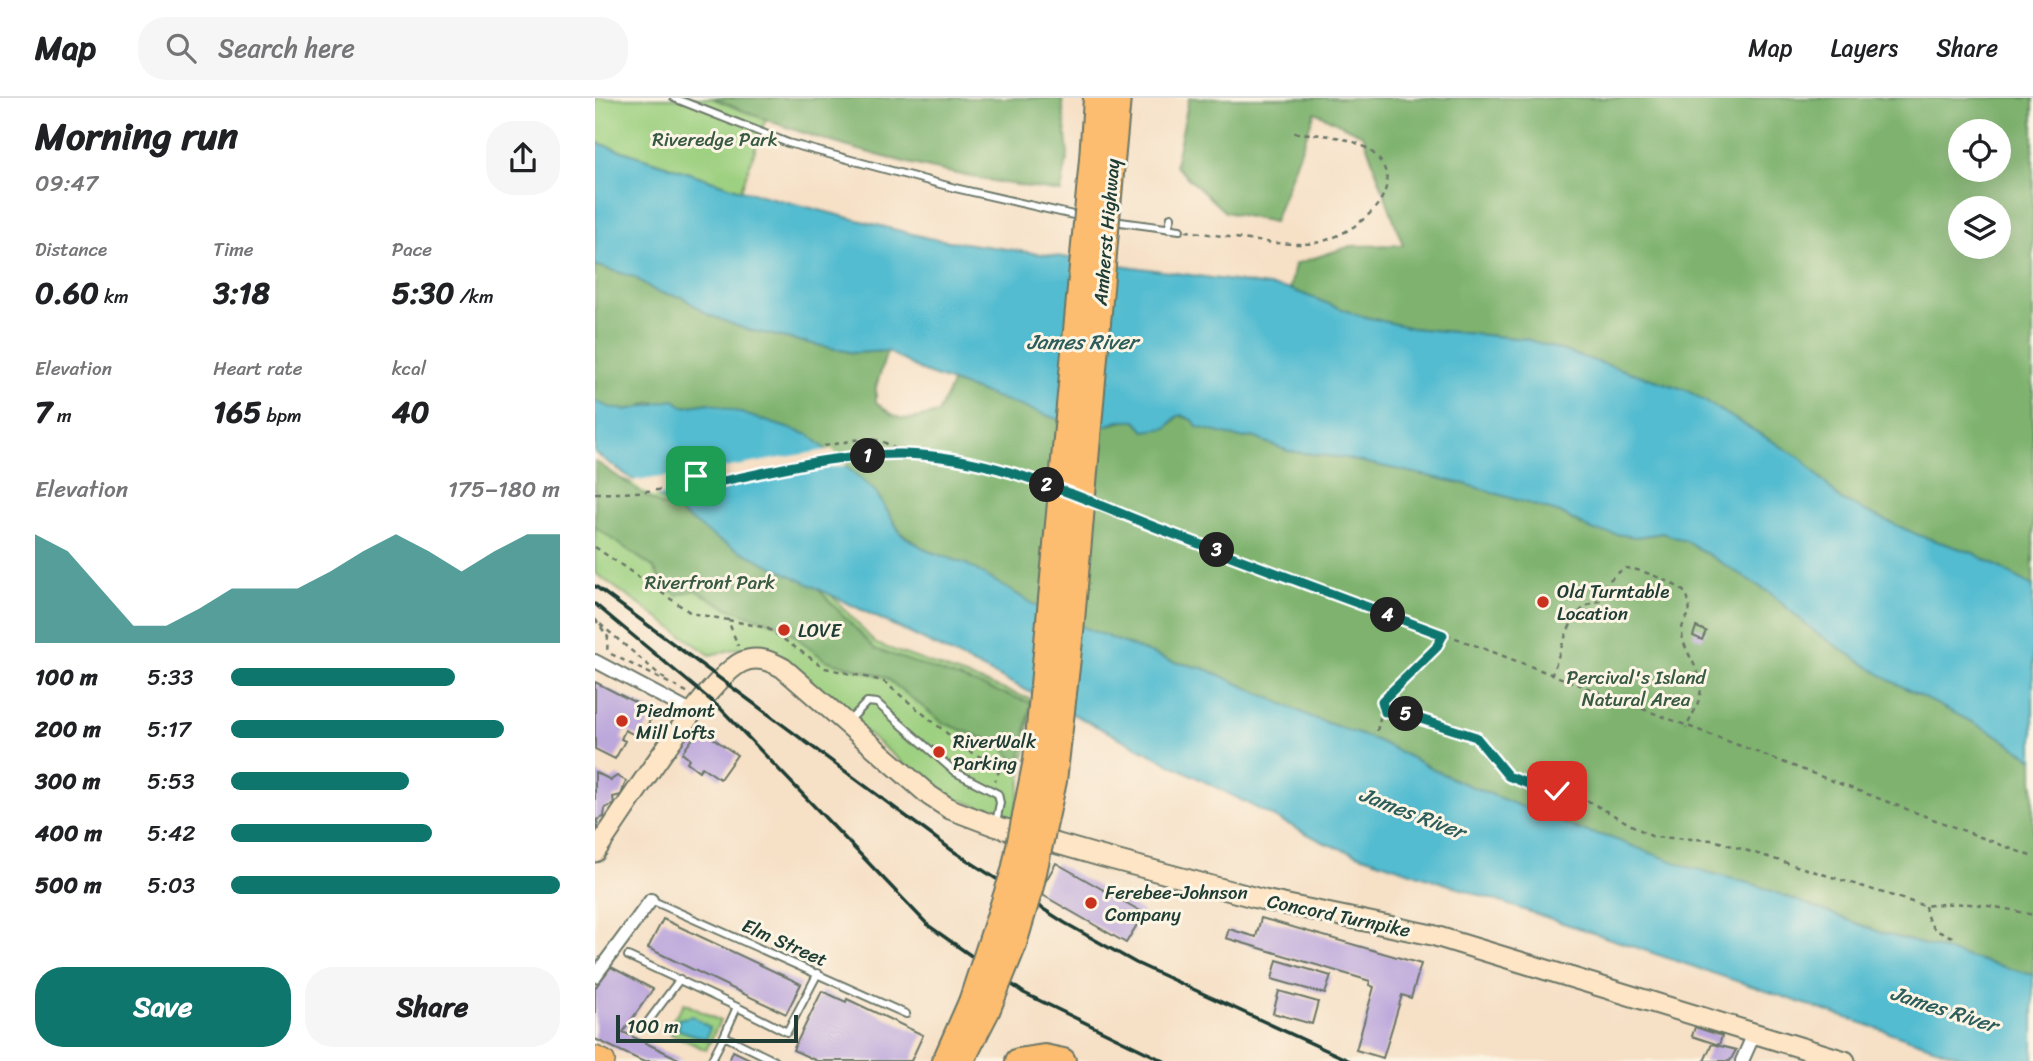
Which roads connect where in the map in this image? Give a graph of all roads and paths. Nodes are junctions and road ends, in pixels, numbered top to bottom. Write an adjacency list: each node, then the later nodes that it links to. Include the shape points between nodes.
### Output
1 (674, 98): 7 (lane, via 788,143 955,188 1067,215)
2 (1096, 98): 5 (highway, Amherst Highway)
3 (1118, 98): 5 (highway, Amherst Highway)
4 (1293, 133): 8 (path, via 1349,141 1377,156 1385,174 1384,188 1368,218 1335,237 1300,244)
5 (1102, 160): 41 (highway, Amherst Highway, bridge, via 1054,699)
6 (1171, 217): 7 (lane)
7 (1168, 229): 8 (lane)
8 (1180, 230)
9 (824, 446): 10 (path, via 873,438 887,440)
10 (901, 454): 13 (path); 14 (path, via 954,459)
11 (696, 476): 12 (path)
12 (712, 476): 13 (path); 13 (path, via 697,479)
13 (711, 483): 15 (path, via 634,494)
14 (1044, 484)
15 (595, 493)
16 (1088, 498): 20 (path)
17 (595, 547): 21 (path, via 691,613 728,620)
18 (595, 620): 19 (path)
19 (600, 624): 24 (path); 24 (path, via 608,637 607,653)
20 (1443, 635): 23 (path); 26 (path, via 1436,648 1382,701)
21 (747, 653): 25 (street); 27 (street, Concord Turnpike, via 783,668)
22 (595, 661): 25 (street)
23 (1551, 676): 28 (path); 28 (path, via 1567,633 1584,607 1601,601 1605,584 1625,568 1641,571 1684,590 1689,598 1683,640 1701,685)
24 (669, 683): 25 (path)
25 (691, 703): 31 (street)
26 (1383, 706): 29 (path); 34 (path, via 1385,712 1402,713 1476,737 1508,776 1581,797 1653,837 1713,840)
27 (847, 723): 30 (street, Concord Turnpike, via 930,796); 30 (lane, via 867,702 877,703 955,772 998,794)
28 (1686, 727): 32 (path)
29 (1377, 731)
30 (995, 826): 45 (street, Concord Turnpike, via 1264,900 1432,935)
31 (595, 852)
32 (2033, 858)
33 (651, 900): 38 (lane, Elm Street); 39 (street)
34 (1925, 906): 35 (path, via 1954,901); 36 (path, via 1935,932)
35 (2033, 915)
36 (1953, 937)
37 (628, 956): 40 (lane)
38 (818, 973): 42 (lane, via 786,1032); 43 (lane, Elm Street)
39 (595, 976)
40 (680, 979): 42 (lane); 44 (lane)
41 (979, 1006): 51 (highway); 52 (highway)
42 (737, 1007): 46 (lane)
43 (907, 1014)
44 (644, 1027)
45 (1754, 1034): 55 (street); 56 (street, Concord Turnpike)
46 (724, 1035): 49 (lane); 50 (lane)
47 (595, 1057): 48 (main road)
48 (604, 1061)
49 (711, 1061)
50 (775, 1061)
51 (945, 1061)
52 (962, 1061)
53 (1018, 1061): 54 (highway, via 1044,1057)
54 (1063, 1061)
55 (1742, 1061)
56 (1845, 1061)

